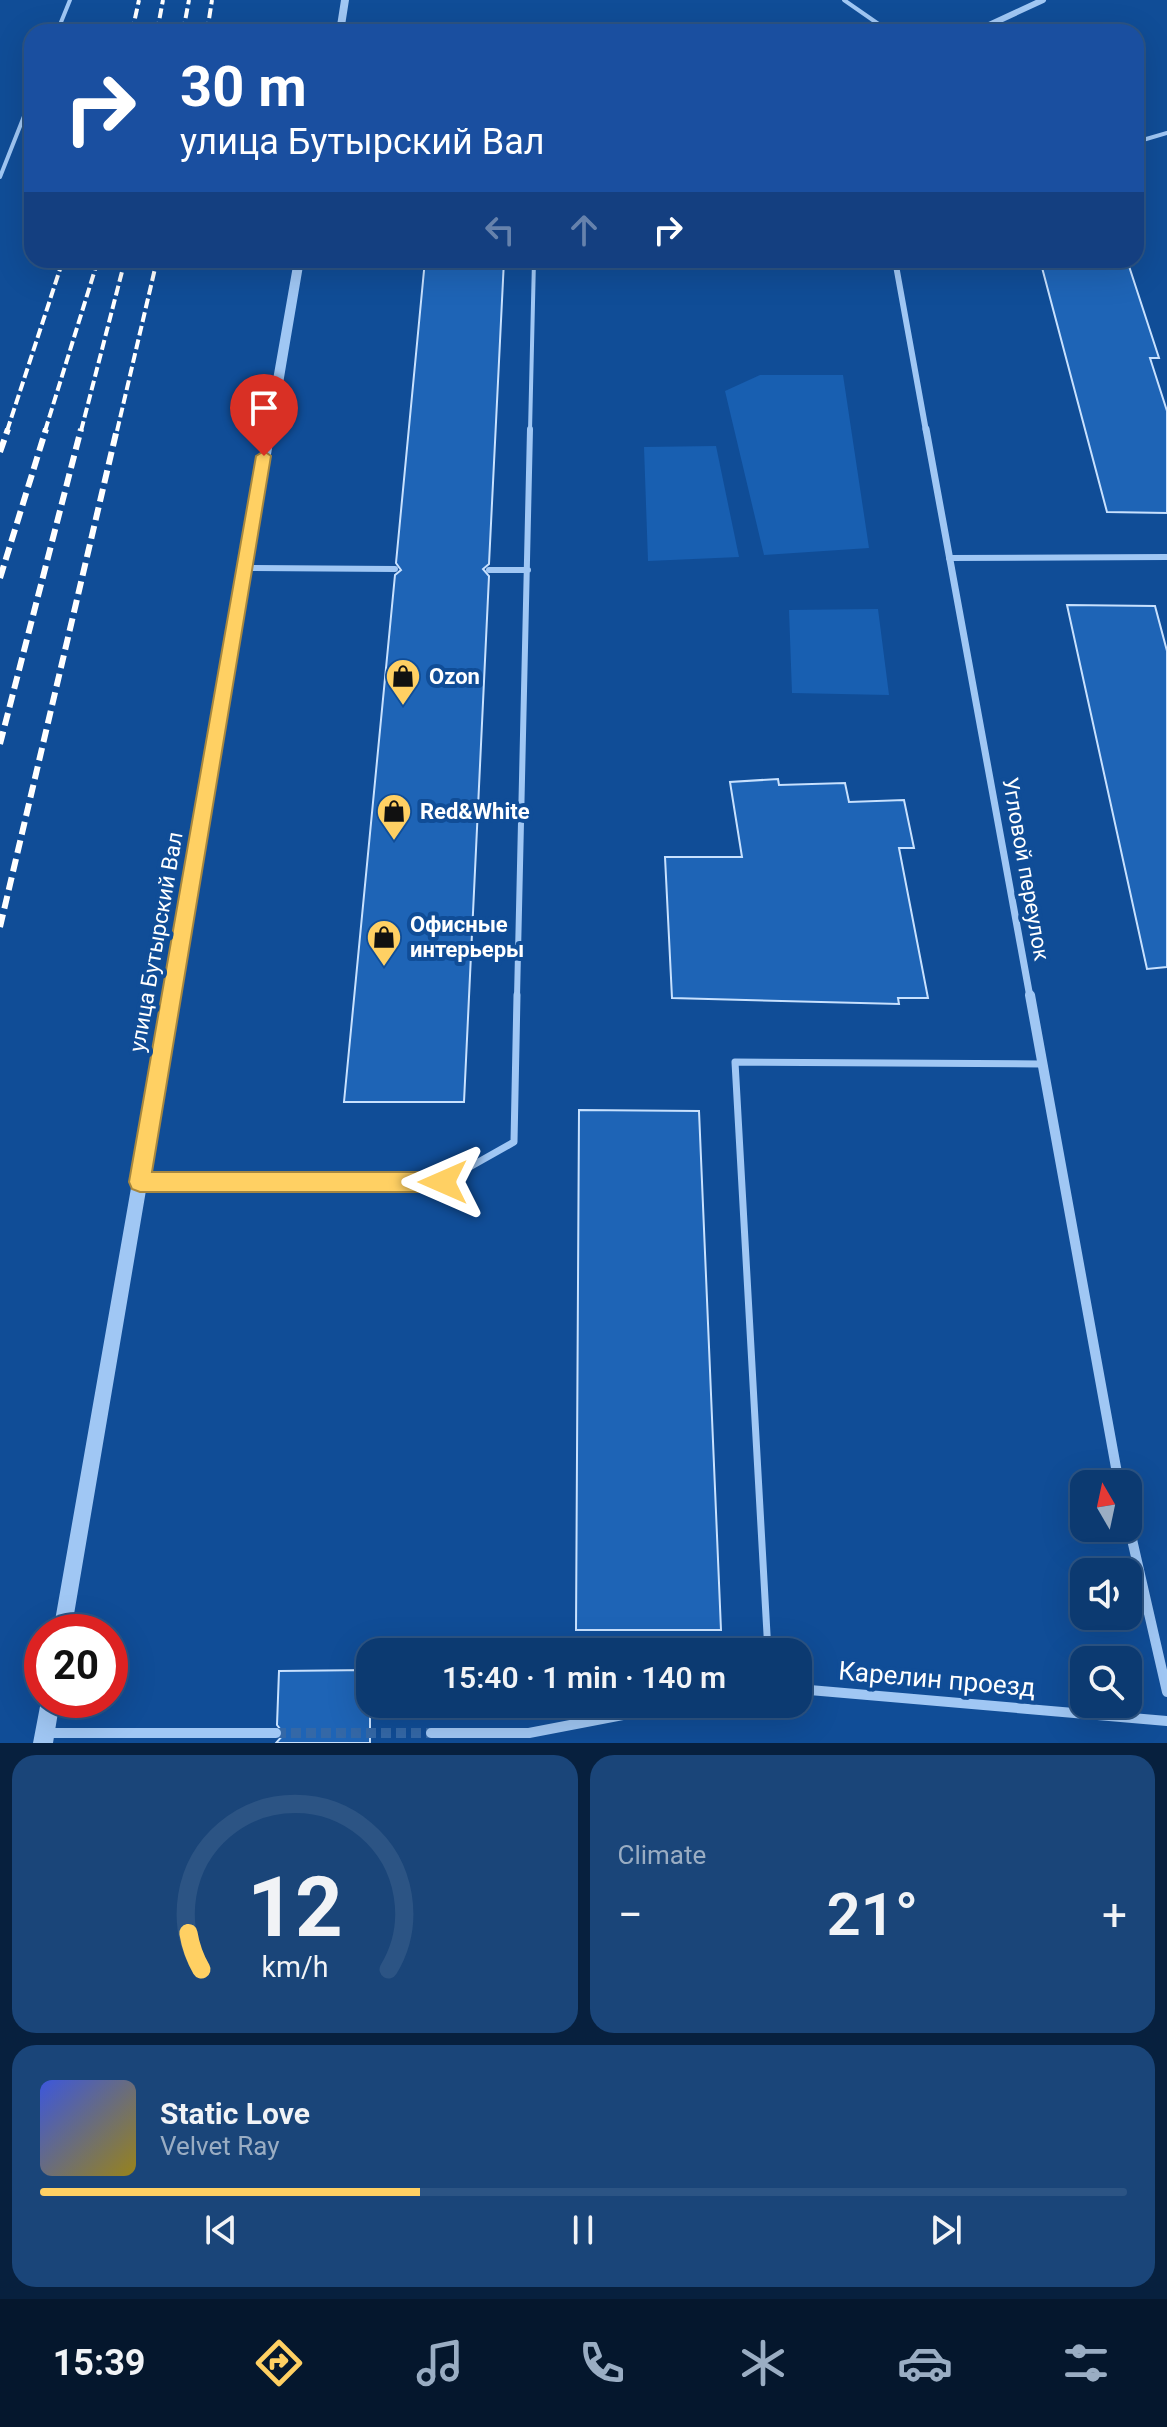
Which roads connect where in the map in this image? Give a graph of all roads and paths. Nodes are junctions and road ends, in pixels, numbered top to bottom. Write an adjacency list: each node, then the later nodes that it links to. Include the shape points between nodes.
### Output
1 (70, 0): 5 (lane)
2 (345, 0): 6 (street)
3 (844, 0): 7 (lane)
4 (1043, 0): 8 (street)
5 (60, 24)
6 (341, 24)
7 (878, 24)
8 (991, 24)
9 (24, 116): 12 (lane)
10 (1167, 133): 11 (lane)
11 (1144, 140)
12 (0, 177)
13 (298, 268): 18 (street, улица Бутырский Вал)
14 (534, 268): 21 (lane)
15 (896, 268): 17 (street, Угловой переулок)
16 (1167, 557): 17 (lane)
17 (949, 558): 22 (street, Угловой переулок)
18 (244, 568): 19 (lane); 23 (street, улица Бутырский Вал)
19 (395, 569)
20 (489, 570): 21 (lane)
21 (528, 570): 23 (lane, via 514,1142 443,1182)
22 (1040, 1064): 24 (street, Угловой переулок); 27 (lane, via 735,1062)
23 (140, 1182): 26 (street, улица Бутырский Вал)
24 (1116, 1470)
25 (1133, 1542): 29 (street)
26 (65, 1614)
27 (767, 1638)
28 (812, 1690): 32 (street, Карелин проезд)
29 (1167, 1692)
30 (47, 1718): 35 (street)
31 (617, 1718): 36 (street)
32 (1167, 1721)
33 (276, 1733): 35 (street)
34 (431, 1733): 36 (street)
35 (44, 1738)
36 (528, 1738)

